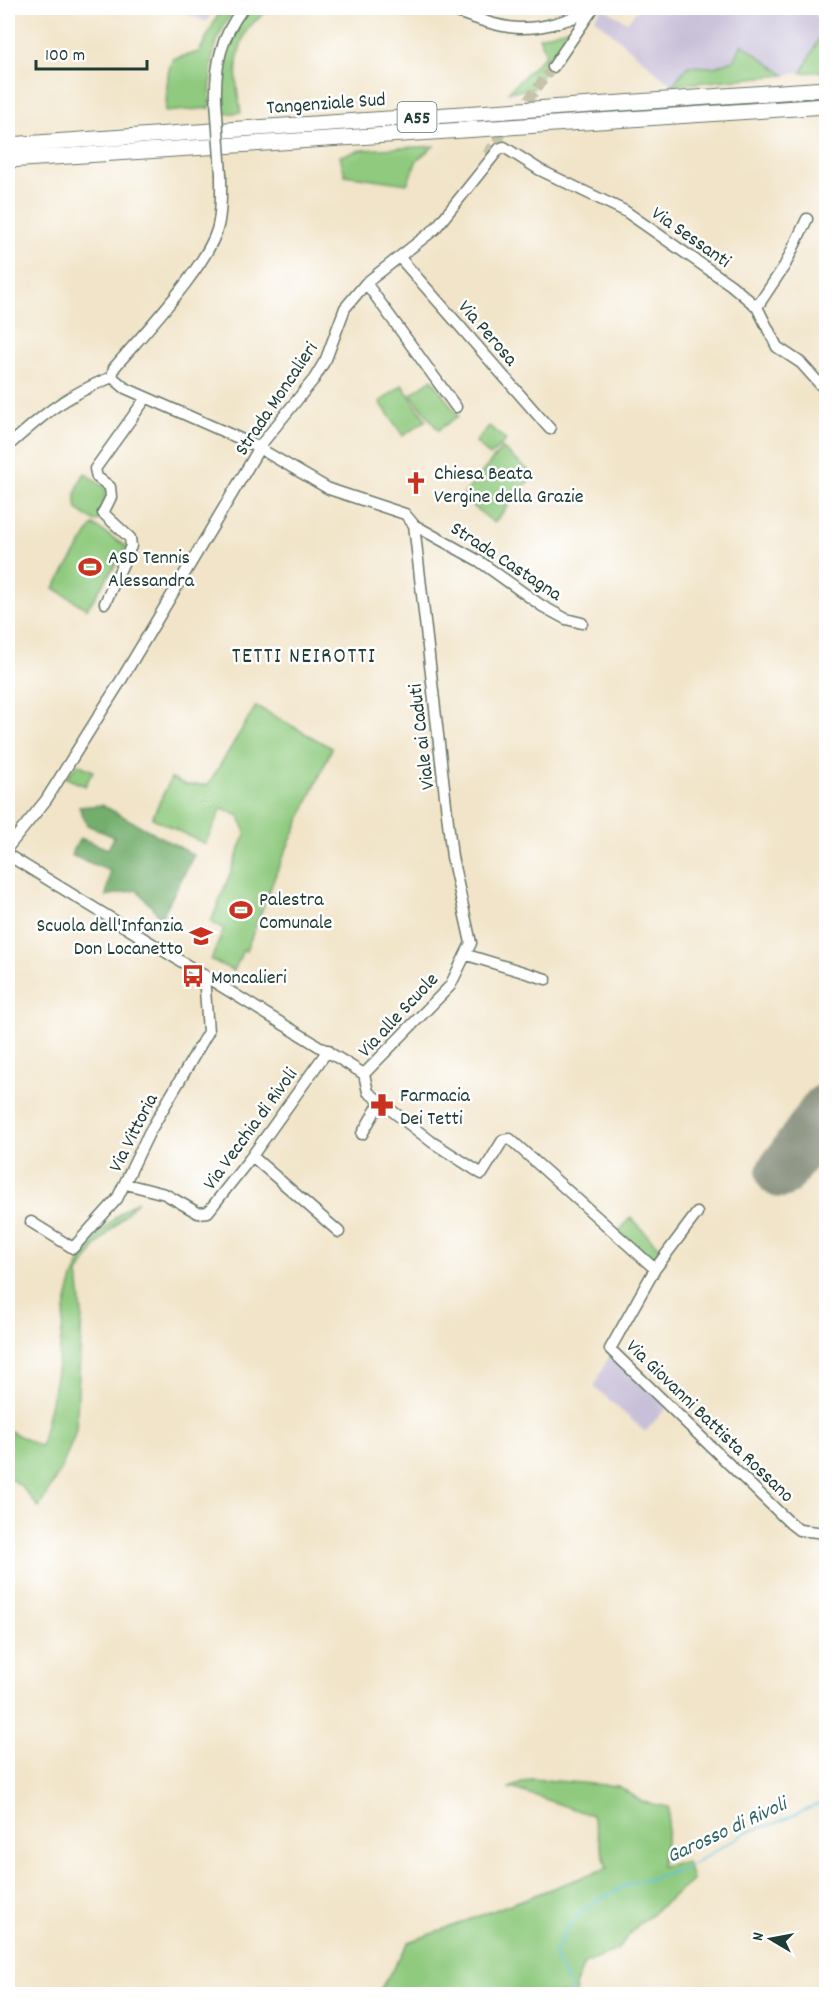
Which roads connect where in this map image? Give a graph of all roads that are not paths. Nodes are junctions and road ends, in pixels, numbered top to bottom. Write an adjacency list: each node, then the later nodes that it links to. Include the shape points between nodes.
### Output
1 (243, 8): 16 (street, bridge, via 220,49 215,75 222,203 218,228 210,247 114,368)
2 (446, 8): 3 (street, via 517,29 557,25)
3 (592, 9): 4 (street)
4 (553, 67)
5 (826, 89): 7 (highway, Tangenziale Sud / A55)
6 (826, 106): 10 (highway, Tangenziale Sud / A55)
7 (8, 145)
8 (504, 147): 11 (street, Strada Moncalieri); 15 (street, Via Sessanti, via 540,170 625,211)
9 (487, 154): 11 (street)
10 (8, 160)
11 (477, 178): 13 (street, Strada Moncalieri, via 435,229)
12 (807, 219): 15 (street, via 785,265)
13 (400, 258): 14 (street, Strada Moncalieri); 20 (street, Via Perosa)
14 (366, 283): 19 (street); 22 (street, Strada Moncalieri, via 345,308 314,379)
15 (757, 307): 17 (street, Via Sessanti, via 777,347 801,363)
16 (112, 377): 18 (street, Strada Castagna); 21 (street, via 50,408)
17 (826, 391)
18 (146, 398): 22 (street, Strada Castagna); 24 (street, via 95,469 97,477 110,487 111,497 104,513 130,537 131,546)
19 (456, 407)
20 (550, 429)
21 (8, 446)
22 (260, 448): 23 (street, Strada Castagna, via 329,489 405,514); 26 (street, Strada Moncalieri, via 46,800)
23 (414, 525): 25 (street, Strada Castagna, via 479,561 542,606); 29 (street, Viale ai Caduti, via 452,857)
24 (105, 603)
25 (582, 623)
26 (11, 839): 27 (street, Strada Moncalieri)
27 (8, 847)
28 (8, 855): 31 (street)
29 (471, 943): 30 (street, Via alle Scuole)
30 (467, 955): 32 (street); 34 (street, Via alle Scuole, via 450,986)
31 (204, 975): 33 (street); 38 (street, Via Vittoria, via 208,1032 149,1132)
32 (546, 979)
33 (327, 1050): 34 (street); 37 (street, Via Vecchia di Rivoli)
34 (364, 1074): 35 (street, via 368,1092)
35 (381, 1101): 36 (street); 42 (street, via 432,1142 482,1174 503,1140 510,1139)
36 (362, 1134)
37 (252, 1156): 38 (street, Via Vecchia di Rivoli, via 208,1212 198,1213 165,1194); 41 (street)
38 (126, 1184): 40 (street, Via Vittoria, via 73,1248)
39 (697, 1213): 42 (street)
40 (30, 1222)
41 (339, 1232)
42 (655, 1269): 43 (street, Via Giovanni Battista Rossano, via 610,1349 790,1523 799,1530)
43 (826, 1533)

